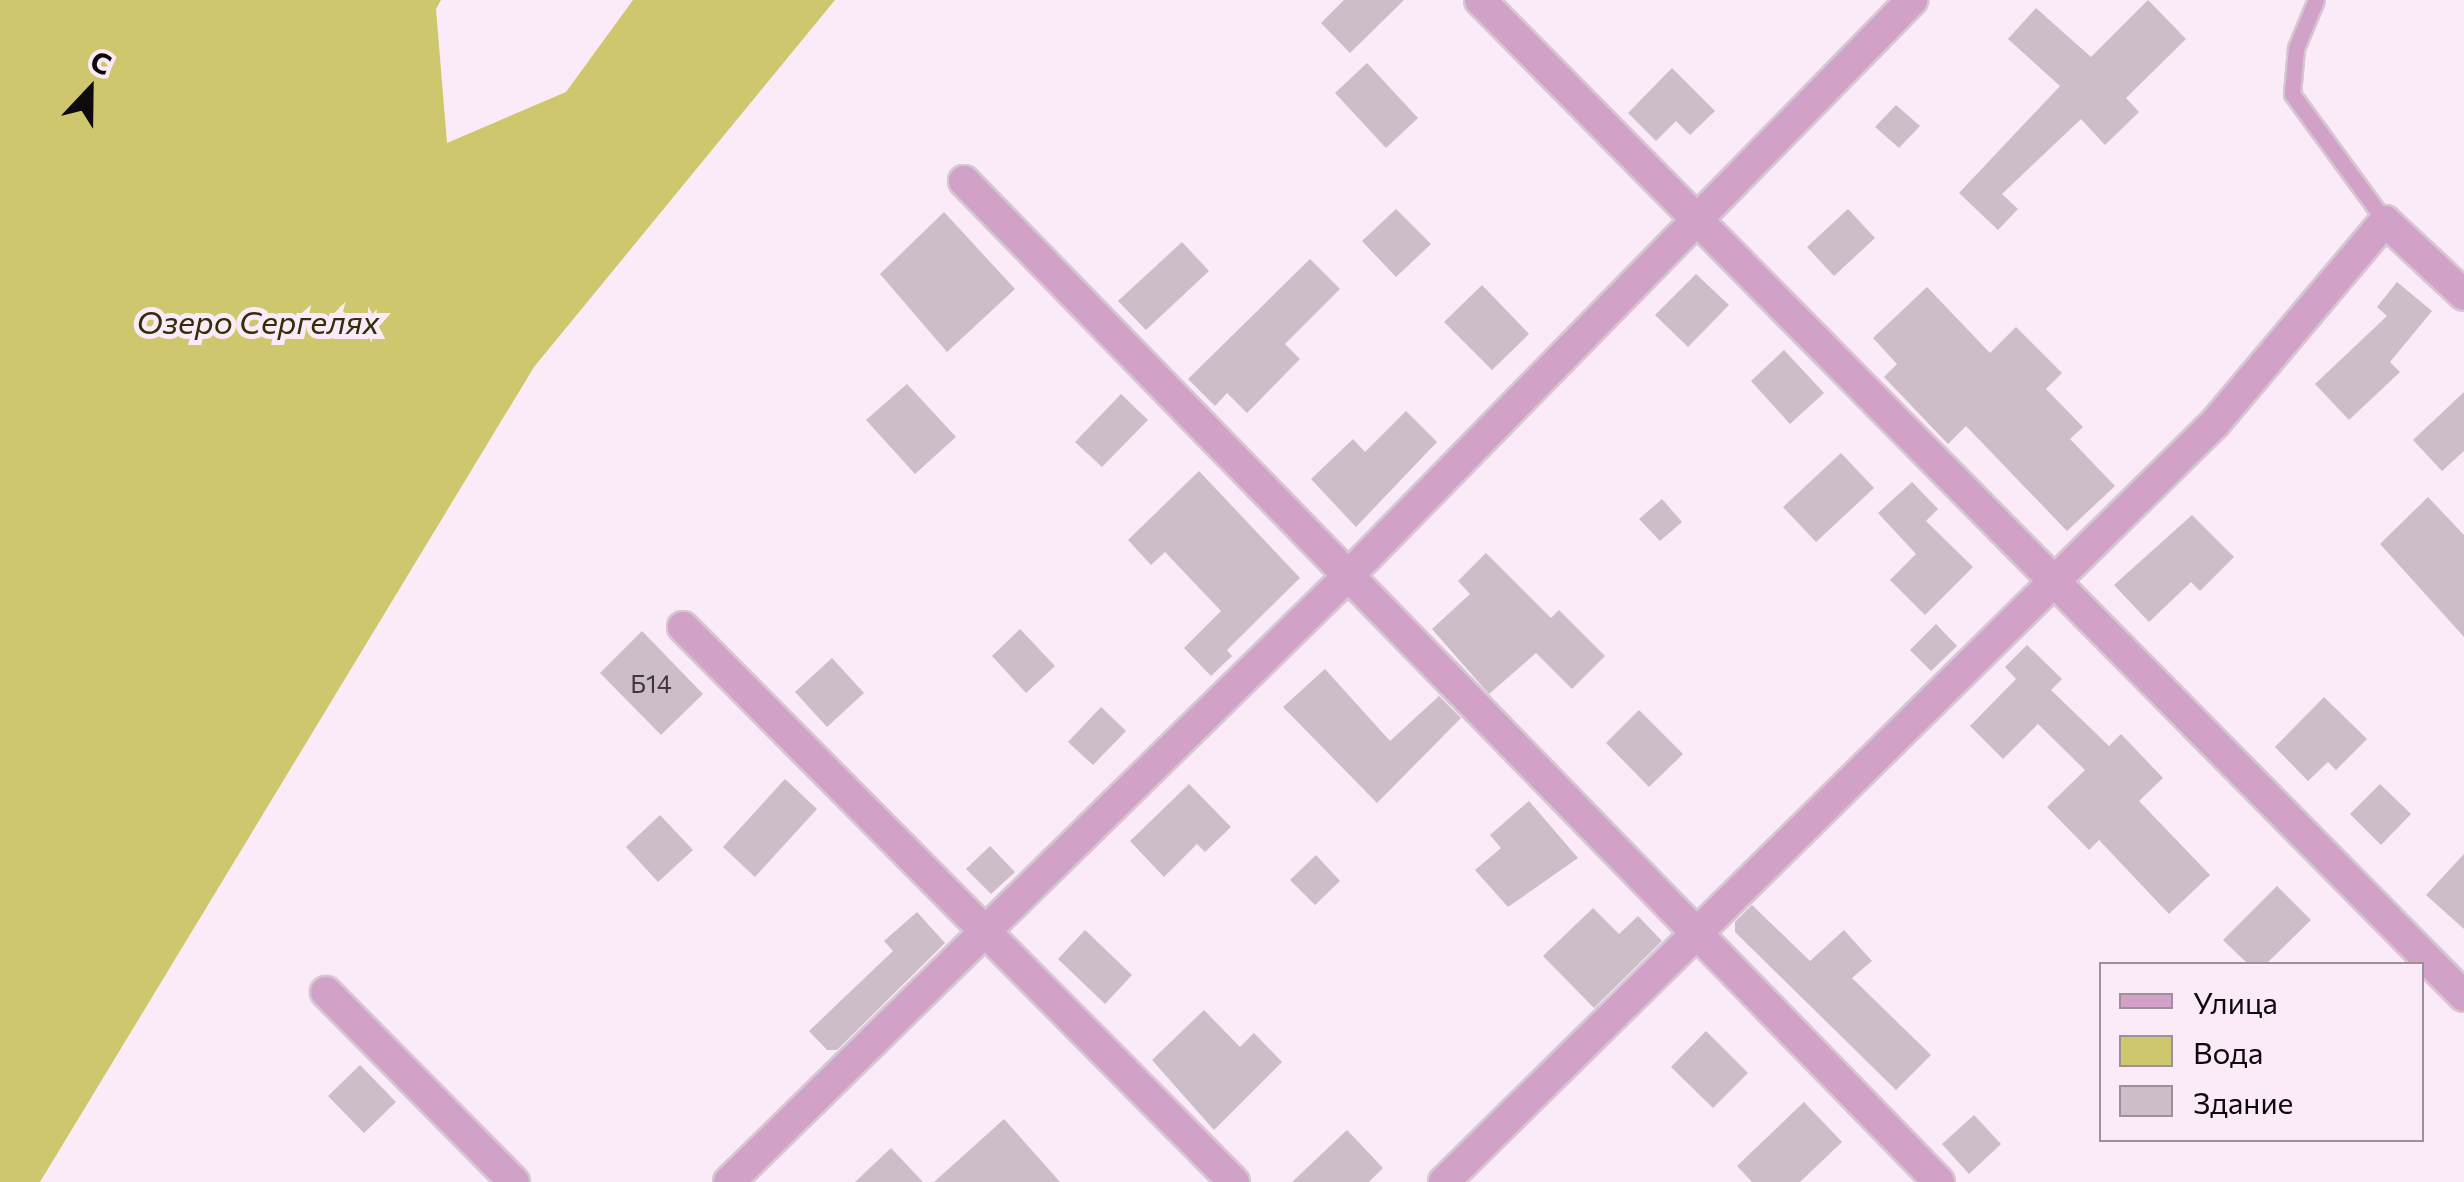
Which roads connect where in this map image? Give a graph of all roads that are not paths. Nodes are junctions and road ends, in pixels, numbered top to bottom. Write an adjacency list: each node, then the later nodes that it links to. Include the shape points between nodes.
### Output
1 (1480, 0): 5 (street)
2 (1912, 0): 5 (street)
3 (2316, 0): 6 (lane, via 2296,48 2292,94)
4 (964, 180): 8 (street)
5 (1694, 217): 8 (street); 9 (street)
6 (2386, 221): 7 (street); 9 (street, via 2215,423)
7 (2464, 295)
8 (1347, 577): 11 (street); 12 (street)
9 (2054, 581): 12 (street); 14 (street)
10 (684, 626): 11 (street)
11 (985, 930): 16 (street); 17 (street)
12 (1694, 935): 18 (street); 19 (street)
13 (326, 992): 15 (street)
14 (2464, 996)
15 (514, 1182)
16 (729, 1182)
17 (1234, 1182)
18 (1444, 1182)
19 (1939, 1182)

